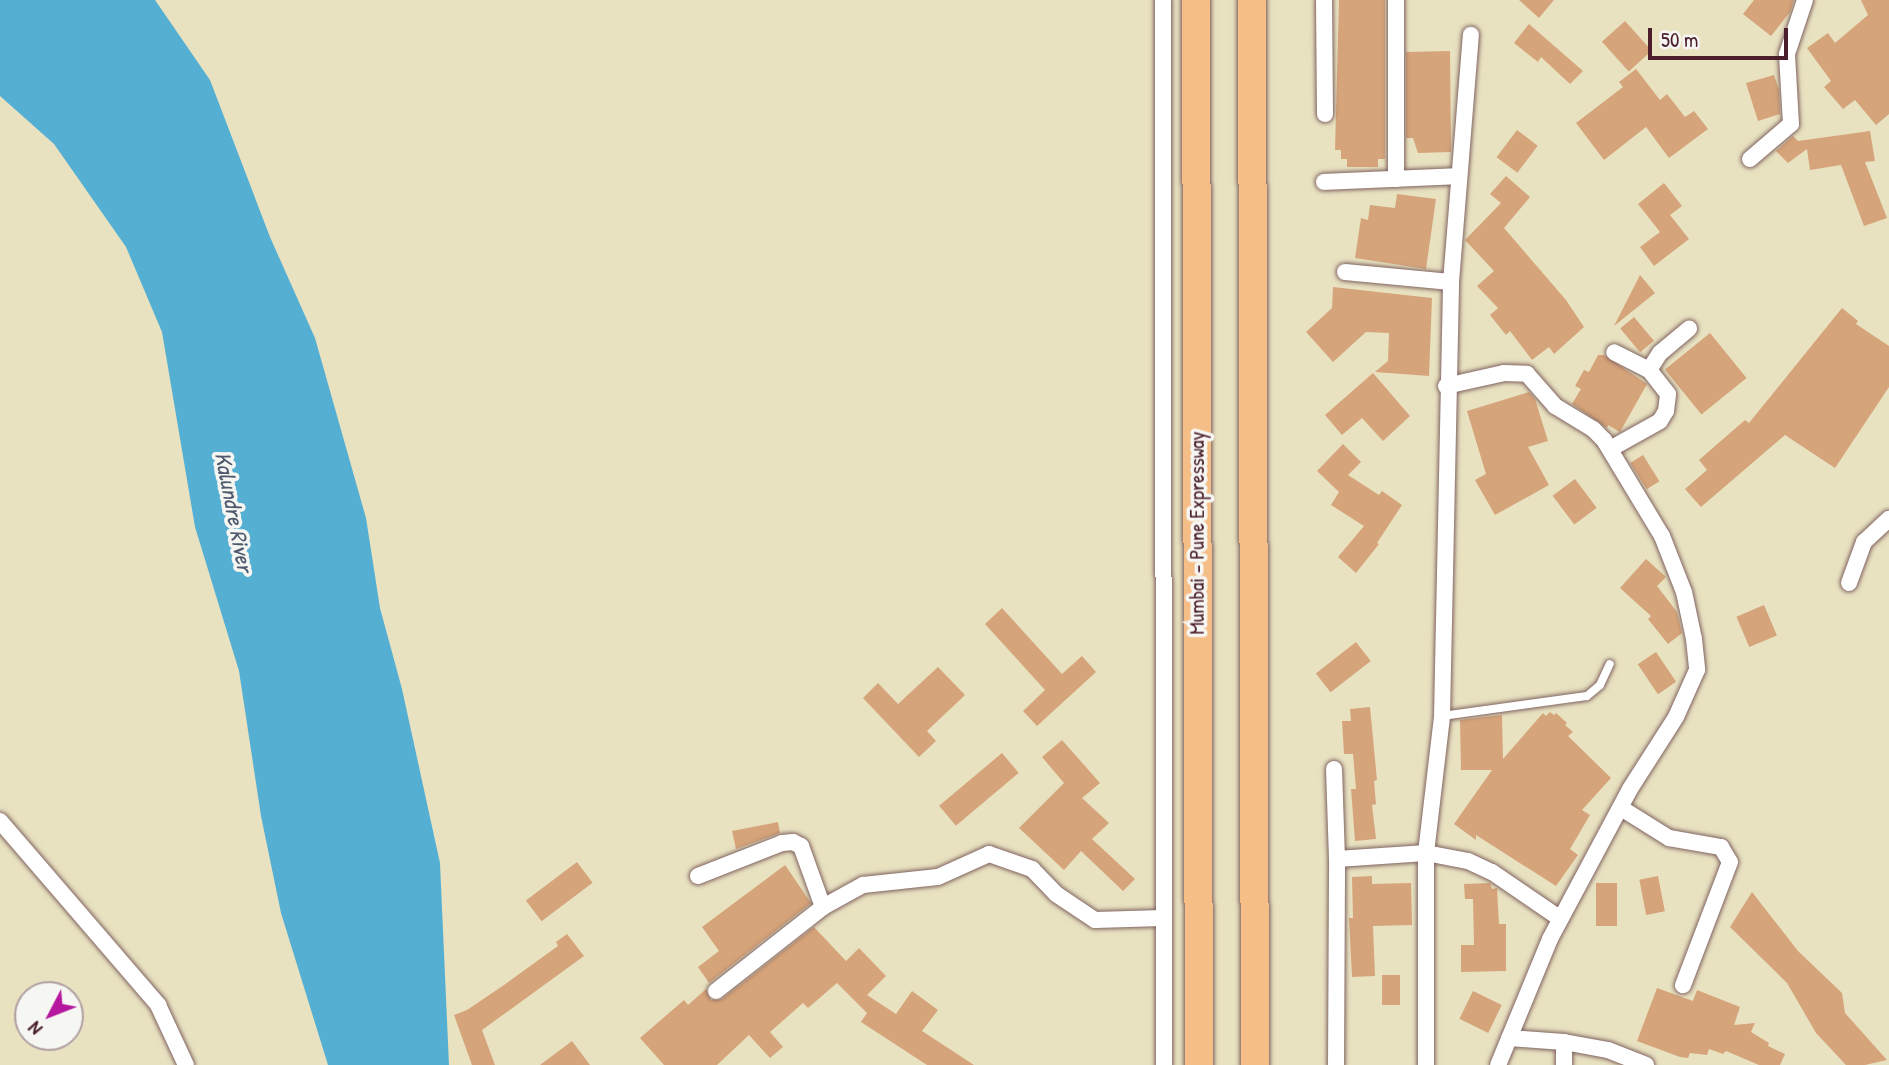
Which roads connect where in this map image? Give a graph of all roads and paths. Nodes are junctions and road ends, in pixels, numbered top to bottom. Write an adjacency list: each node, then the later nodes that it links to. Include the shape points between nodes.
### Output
1 (1163, 0): 31 (street)
2 (1196, 0): 39 (highway, Mumbai - Pune Expressway)
3 (1252, 0): 40 (highway)
4 (1324, 0): 8 (street)
5 (1396, 0): 11 (street)
6 (1801, 2): 9 (street, via 1787,54 1791,124)
7 (1471, 35): 10 (street)
8 (1325, 114)
9 (1750, 159)
10 (1459, 176): 11 (street); 14 (street)
11 (1396, 179): 12 (street)
12 (1324, 182)
13 (1345, 272): 14 (street)
14 (1451, 282): 18 (street)
15 (1689, 329): 17 (street, via 1660,353)
16 (1614, 352): 17 (street)
17 (1649, 370): 19 (street, via 1668,394 1666,411 1660,421)
18 (1447, 386): 19 (street, via 1504,373 1527,374 1555,406 1593,429); 23 (street)
19 (1610, 449): 25 (street, via 1662,536 1684,592 1697,670 1676,717)
20 (1889, 519): 21 (street, via 1864,542)
21 (1849, 583)
22 (1610, 664): 23 (lane, via 1601,685 1587,696)
23 (1442, 716): 27 (street)
24 (1334, 769): 28 (street)
25 (1621, 808): 32 (street); 33 (street, via 1669,838 1721,847 1730,862)
26 (0, 821): 37 (street, via 158,1005)
27 (1426, 853): 28 (street); 32 (street, via 1468,861 1492,872); 42 (street)
28 (1337, 859): 41 (street)
29 (698, 876): 30 (street, via 793,842 801,846)
30 (823, 907): 31 (street, via 863,886 938,877 989,854 1032,869 1056,894 1095,920); 34 (street)
31 (1163, 918): 38 (street)
32 (1561, 919): 35 (street)
33 (1683, 985)
34 (716, 991)
35 (1509, 1038): 36 (street); 43 (street)
36 (1564, 1042): 44 (street); 45 (street, via 1608,1050)
37 (186, 1065)
38 (1164, 1065)
39 (1199, 1065)
40 (1255, 1065)
41 (1336, 1065)
42 (1426, 1065)
43 (1498, 1065)
44 (1564, 1065)
45 (1646, 1065)

